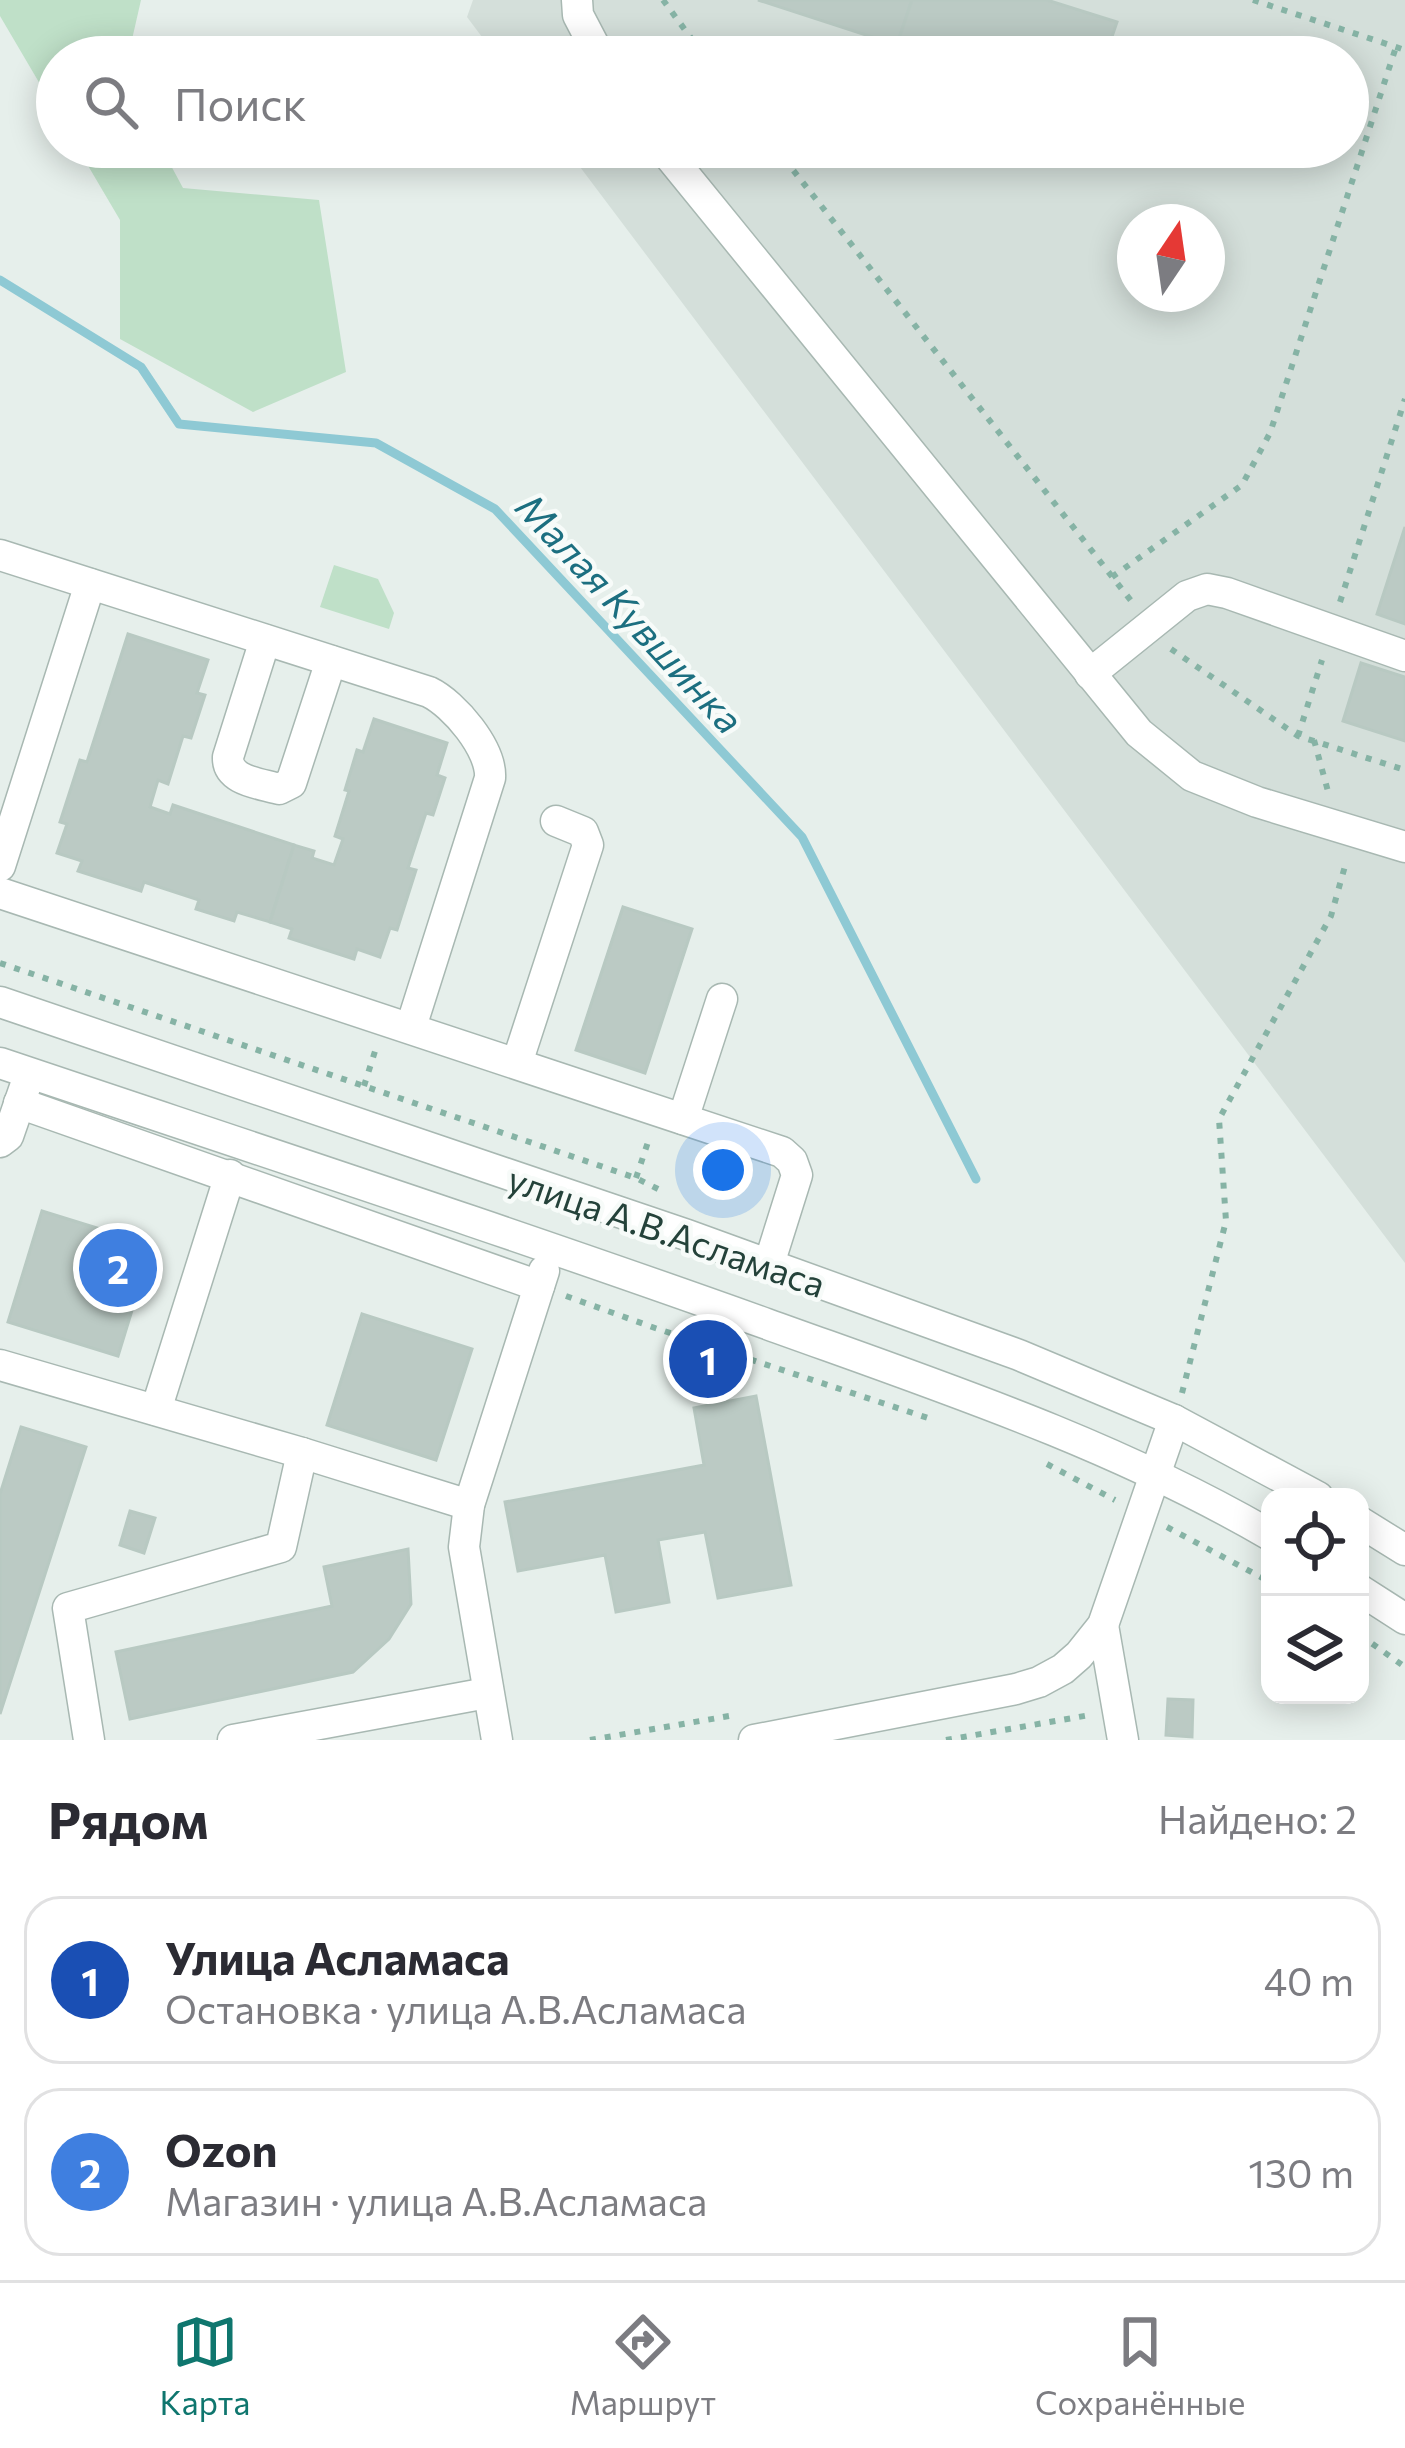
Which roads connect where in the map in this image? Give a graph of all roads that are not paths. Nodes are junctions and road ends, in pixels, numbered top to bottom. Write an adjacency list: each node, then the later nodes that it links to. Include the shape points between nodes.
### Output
1 (578, 0): 2 (street)
2 (589, 36)
3 (679, 168): 9 (street)
4 (0, 555): 5 (street)
5 (90, 584): 6 (street); 12 (street)
6 (265, 640): 8 (street); 8 (street, via 228,757 233,775 288,786)
7 (1405, 656): 9 (street, via 1207,590 1187,596)
8 (331, 661): 16 (street, via 445,701 490,764)
9 (1090, 674): 11 (street, via 1139,733 1192,776)
10 (556, 821): 17 (street, via 584,832 588,844)
11 (1405, 848)
12 (0, 866)
13 (0, 893): 16 (street)
14 (722, 999): 20 (street)
15 (0, 1002): 24 (street, улица А.В.Асламаса)
16 (411, 1027): 17 (street)
17 (517, 1063): 20 (street)
18 (15, 1068): 19 (street); 23 (street, улица А.В.Асламаса)
19 (19, 1102): 21 (street); 22 (street)
20 (671, 1114): 24 (street, via 792,1161 795,1185)
21 (0, 1142)
22 (230, 1175): 25 (street); 27 (street)
23 (551, 1248): 25 (street); 30 (street, улица А.В.Асламаса, via 979,1400)
24 (769, 1264): 28 (street, улица А.В.Асламаса)
25 (539, 1286): 32 (street)
26 (0, 1365): 27 (street)
27 (156, 1410): 29 (street)
28 (1174, 1420): 30 (street); 31 (street, улица А.В.Асламаса)
29 (302, 1453): 32 (street); 41 (street, via 281,1547 68,1608)
30 (1156, 1473): 34 (street, улица А.В.Асламаса); 38 (street)
31 (1301, 1488)
32 (469, 1505): 39 (street, via 464,1547)
33 (1369, 1528): 35 (street)
34 (1261, 1530)
35 (1405, 1550)
36 (1369, 1596): 37 (street)
37 (1405, 1619)
38 (1103, 1624): 40 (street); 44 (street, via 1079,1655 1039,1682)
39 (488, 1693): 42 (street); 43 (street)
40 (1120, 1725)
41 (89, 1740)
42 (233, 1740)
43 (497, 1740)
44 (754, 1740)

